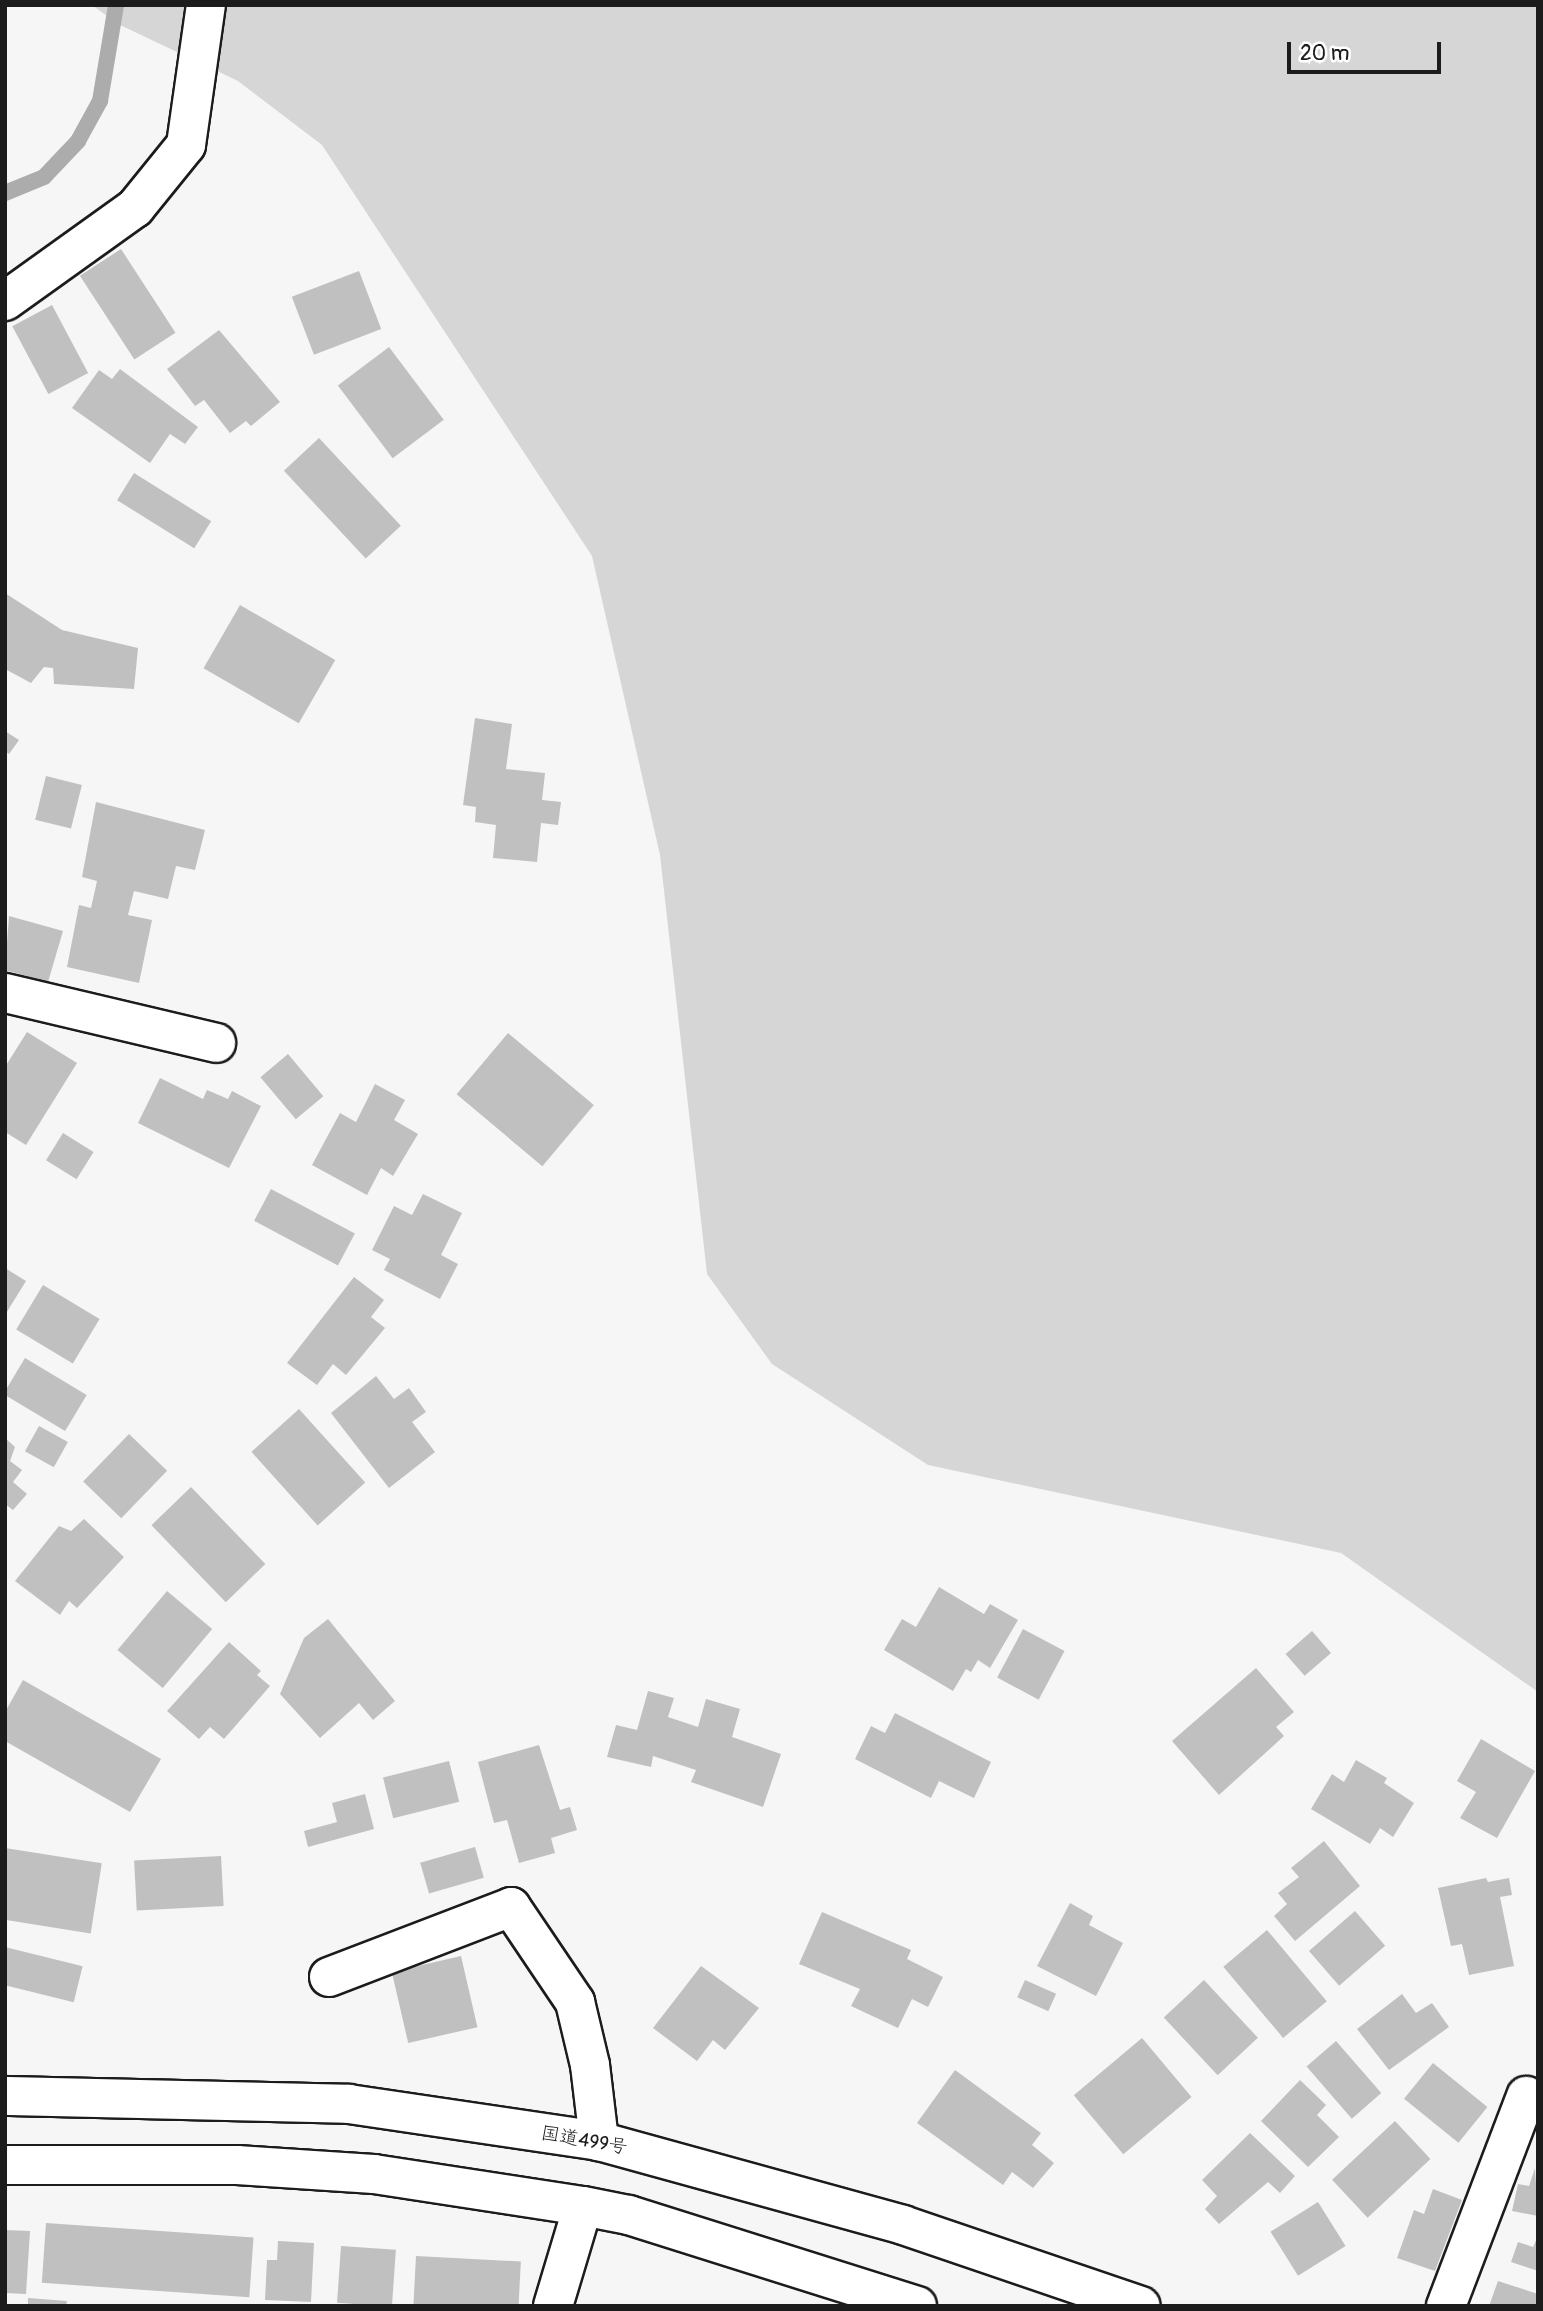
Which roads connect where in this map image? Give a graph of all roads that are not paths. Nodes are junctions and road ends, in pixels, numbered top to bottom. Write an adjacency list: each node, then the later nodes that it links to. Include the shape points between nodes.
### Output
1 (206, 5): 2 (main road, via 186,145 135,208)
2 (5, 301)
3 (5, 993): 4 (main road)
4 (216, 1043)
5 (329, 1977): 8 (main road, via 511,1907 575,2002 590,2064)
6 (5, 2096): 8 (main road, 国道499号, via 349,2104)
7 (1526, 2096): 14 (main road)
8 (598, 2141): 13 (main road, 国道499号, via 903,2225)
9 (5, 2165): 10 (main road, via 237,2165 360,2173)
10 (583, 2206): 11 (main road); 12 (main road, via 629,2215)
11 (553, 2306)
12 (917, 2306)
13 (1141, 2306)
14 (1446, 2306)

